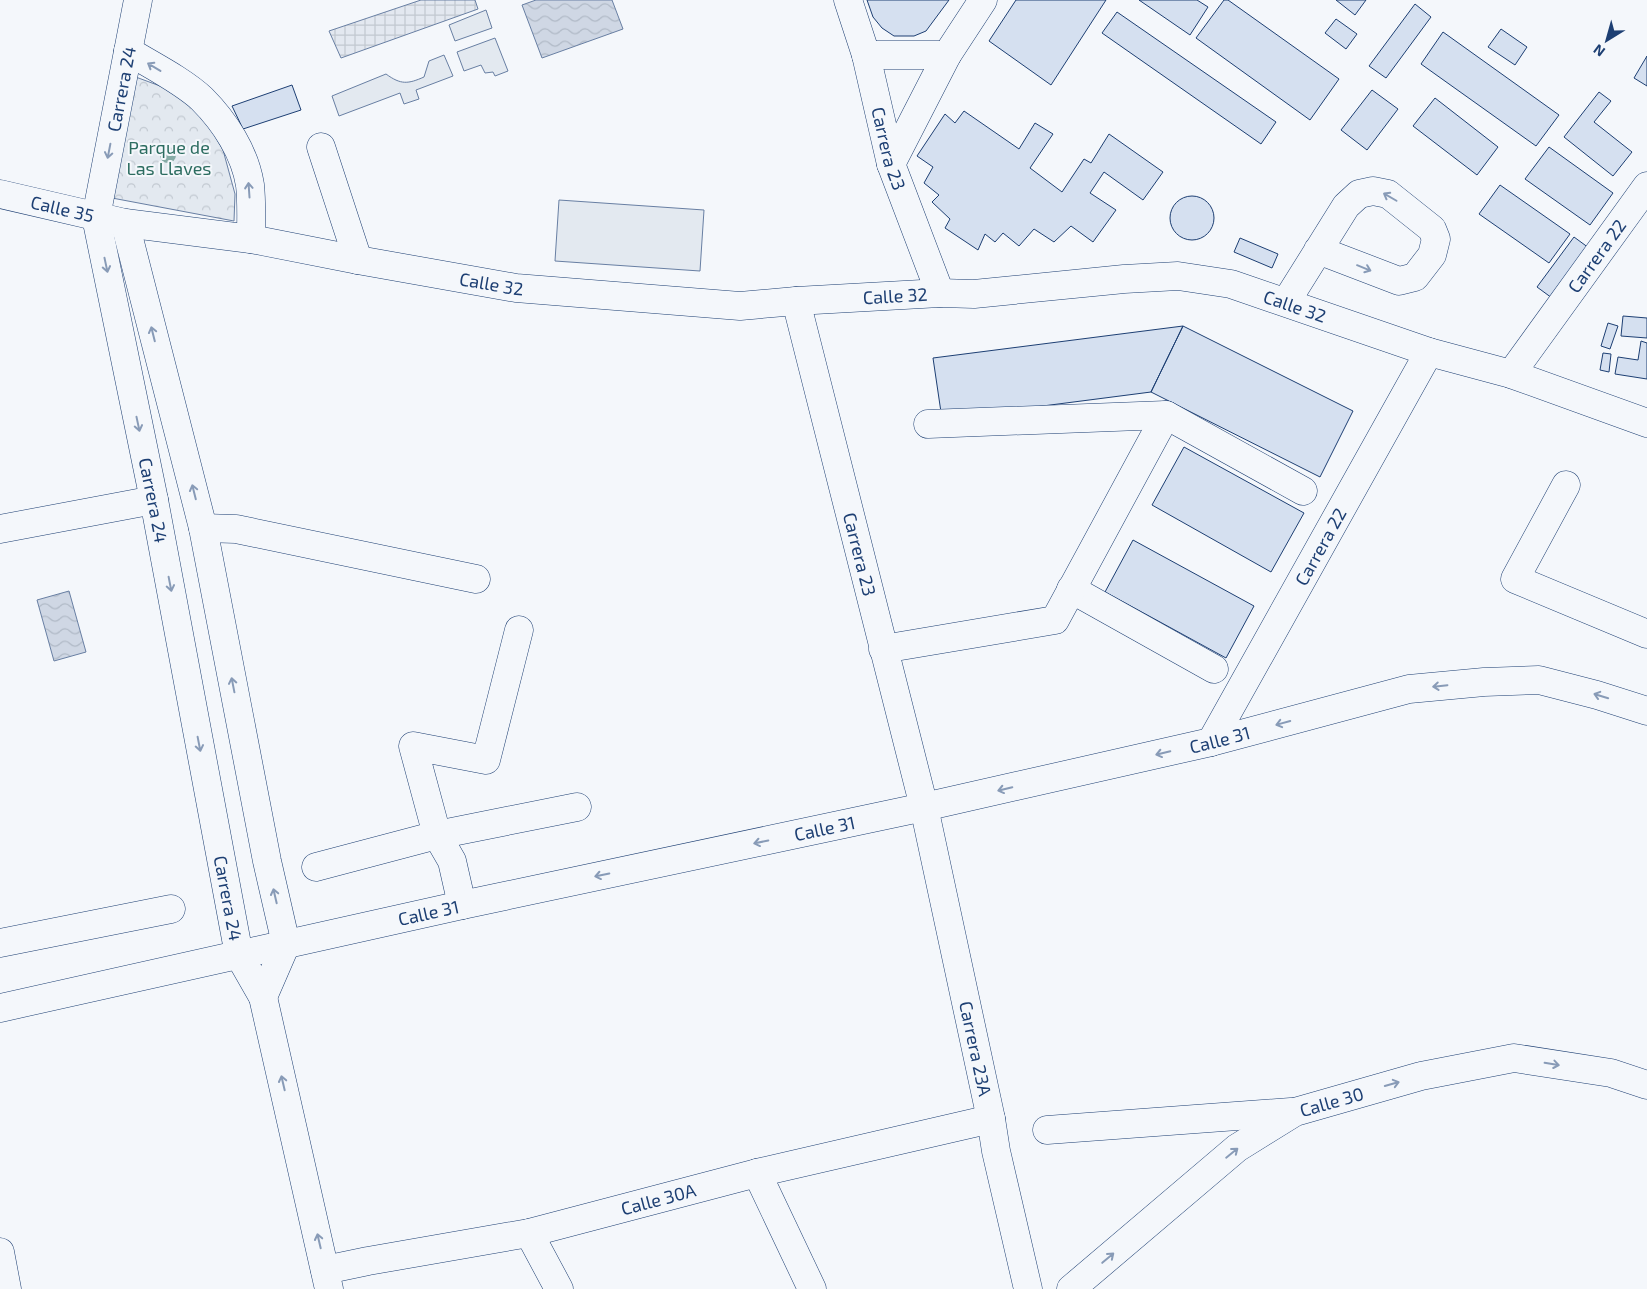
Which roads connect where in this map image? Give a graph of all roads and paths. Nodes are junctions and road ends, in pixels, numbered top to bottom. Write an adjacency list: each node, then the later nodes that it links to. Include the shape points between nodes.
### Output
1 (138, 0): 4 (street, Carrera 24)
2 (848, 0): 5 (street, Carrera 23)
3 (983, 0): 6 (street)
4 (128, 51): 11 (street, Carrera 24, one-way to 11); 13 (street, one-way to 4, via 250,185 241,153 225,126 202,99)
5 (866, 55): 6 (street); 8 (street, Carrera 23)
6 (947, 55): 8 (street)
7 (321, 147): 15 (street)
8 (891, 164): 16 (street, Carrera 23)
9 (1647, 186): 20 (street, Carrera 22)
10 (0, 194): 11 (street, Calle 35)
11 (96, 217): 12 (street, Calle 35); 26 (street, Carrera 24, one-way to 26)
12 (124, 223): 13 (street, Calle 32); 27 (street, one-way to 12)
13 (251, 239): 15 (street, Calle 32)
14 (1318, 250): 18 (street)
15 (358, 260): 17 (street, Calle 32, via 516,288 740,306)
16 (940, 292): 17 (street, Calle 32); 18 (street, Calle 32, via 974,294 1178,276 1231,284)
17 (796, 301): 33 (street, Carrera 23)
18 (1286, 302): 19 (street, Calle 32)
19 (1430, 352): 20 (street, Calle 32); 36 (street, Carrera 22)
20 (1511, 374): 22 (street, Calle 32)
21 (1166, 415): 23 (street); 25 (street); 30 (street)
22 (1647, 423)
23 (928, 424)
24 (1566, 485): 32 (street, via 1515,579)
25 (1303, 491)
26 (154, 500): 28 (street); 45 (street, Carrera 24, one-way to 45)
27 (203, 528): 29 (street, via 236,529); 44 (street, one-way to 27, via 266,861)
28 (0, 529)
29 (476, 579)
30 (1071, 589): 33 (street, via 1055,620); 34 (street)
31 (519, 630): 39 (street, via 486,760 413,746)
32 (1647, 634)
33 (883, 648): 38 (street, Carrera 23)
34 (1214, 670)
35 (1647, 711): 36 (street, Calle 31, one-way to 36, via 1539,680 1484,682 1409,689)
36 (1211, 742): 38 (street, Calle 31, one-way to 38)
37 (577, 807): 39 (street)
38 (924, 807): 41 (street, Calle 31, one-way to 41); 50 (street, Carrera 23A)
39 (437, 835): 40 (street); 41 (street, via 452,861)
40 (316, 867)
41 (462, 905): 44 (street, Calle 31)
42 (171, 909): 43 (street)
43 (0, 943)
44 (286, 944): 45 (street, Calle 31); 46 (street)
45 (239, 955): 46 (street, Carrera 24); 47 (street, Calle 31)
46 (263, 996): 55 (street, Carrera 24, one-way to 46)
47 (0, 1008)
48 (1647, 1085): 49 (street, Calle 30, one-way to 48, via 1422,1076 1514,1058 1611,1073)
49 (1295, 1112): 51 (street); 60 (street, Calle 30, one-way to 49, via 1237,1148)
50 (991, 1119): 52 (street, Calle 30A); 59 (street, Carrera 23A)
51 (1047, 1130)
52 (757, 1173): 53 (street, Calle 30A); 58 (street)
53 (529, 1233): 55 (street, Calle 30A, via 368,1261); 57 (street)
54 (0, 1252): 56 (street)
55 (327, 1280)
56 (8, 1289)
57 (559, 1289)
58 (812, 1289)
59 (1028, 1289)
60 (1071, 1289)

